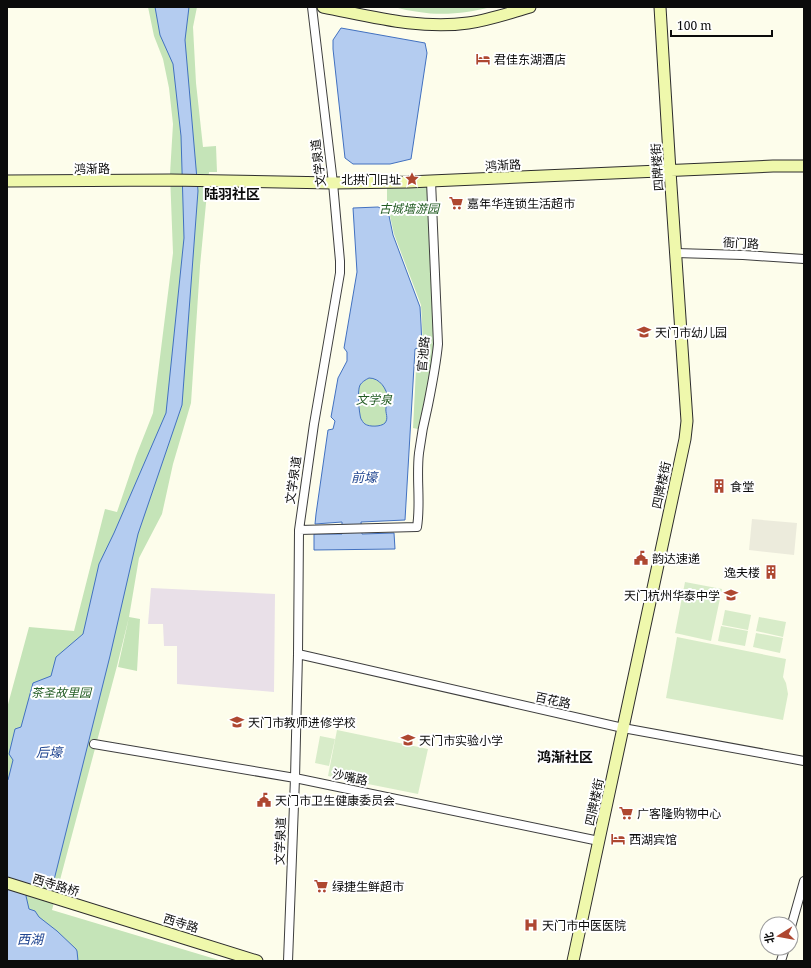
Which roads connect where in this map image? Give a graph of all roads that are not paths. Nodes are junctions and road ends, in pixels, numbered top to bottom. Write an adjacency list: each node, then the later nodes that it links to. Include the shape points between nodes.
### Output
1 (312, 7): 11 (street, 文学泉道)
2 (323, 7): 5 (street, via 422,24 447,25 480,21)
3 (362, 7): 4 (street, via 413,16 446,18 467,16)
4 (500, 7)
5 (530, 7)
6 (660, 7): 8 (street, 四牌楼街)
7 (804, 166): 8 (street, 鸿渐路)
8 (670, 171): 10 (street, 鸿渐路); 12 (street, 四牌楼街)
9 (7, 181): 11 (street, 鸿渐路)
10 (431, 181): 11 (street, 鸿渐路); 14 (street, 官池路, via 438,344 419,452 417,527)
11 (332, 183): 14 (street, 文学泉道, via 340,273)
12 (676, 253): 13 (street, 衙门路); 16 (street, 四牌楼街, via 687,425)
13 (804, 259)
14 (299, 530): 15 (street, 文学泉道)
15 (298, 654): 16 (street, 百花路); 19 (street, 文学泉道)
16 (623, 728): 18 (street, 百花路); 20 (street, 四牌楼街)
17 (94, 744): 19 (street, 沙嘴路)
18 (804, 761)
19 (295, 778): 20 (street, 沙嘴路); 26 (street, 文学泉道)
20 (599, 841): 27 (street, 四牌楼街)
21 (804, 881): 24 (street)
22 (7, 883): 23 (street, 西寺路桥)
23 (97, 911): 25 (street, 西寺路)
24 (794, 916)
25 (257, 961)
26 (288, 961)
27 (573, 961)

